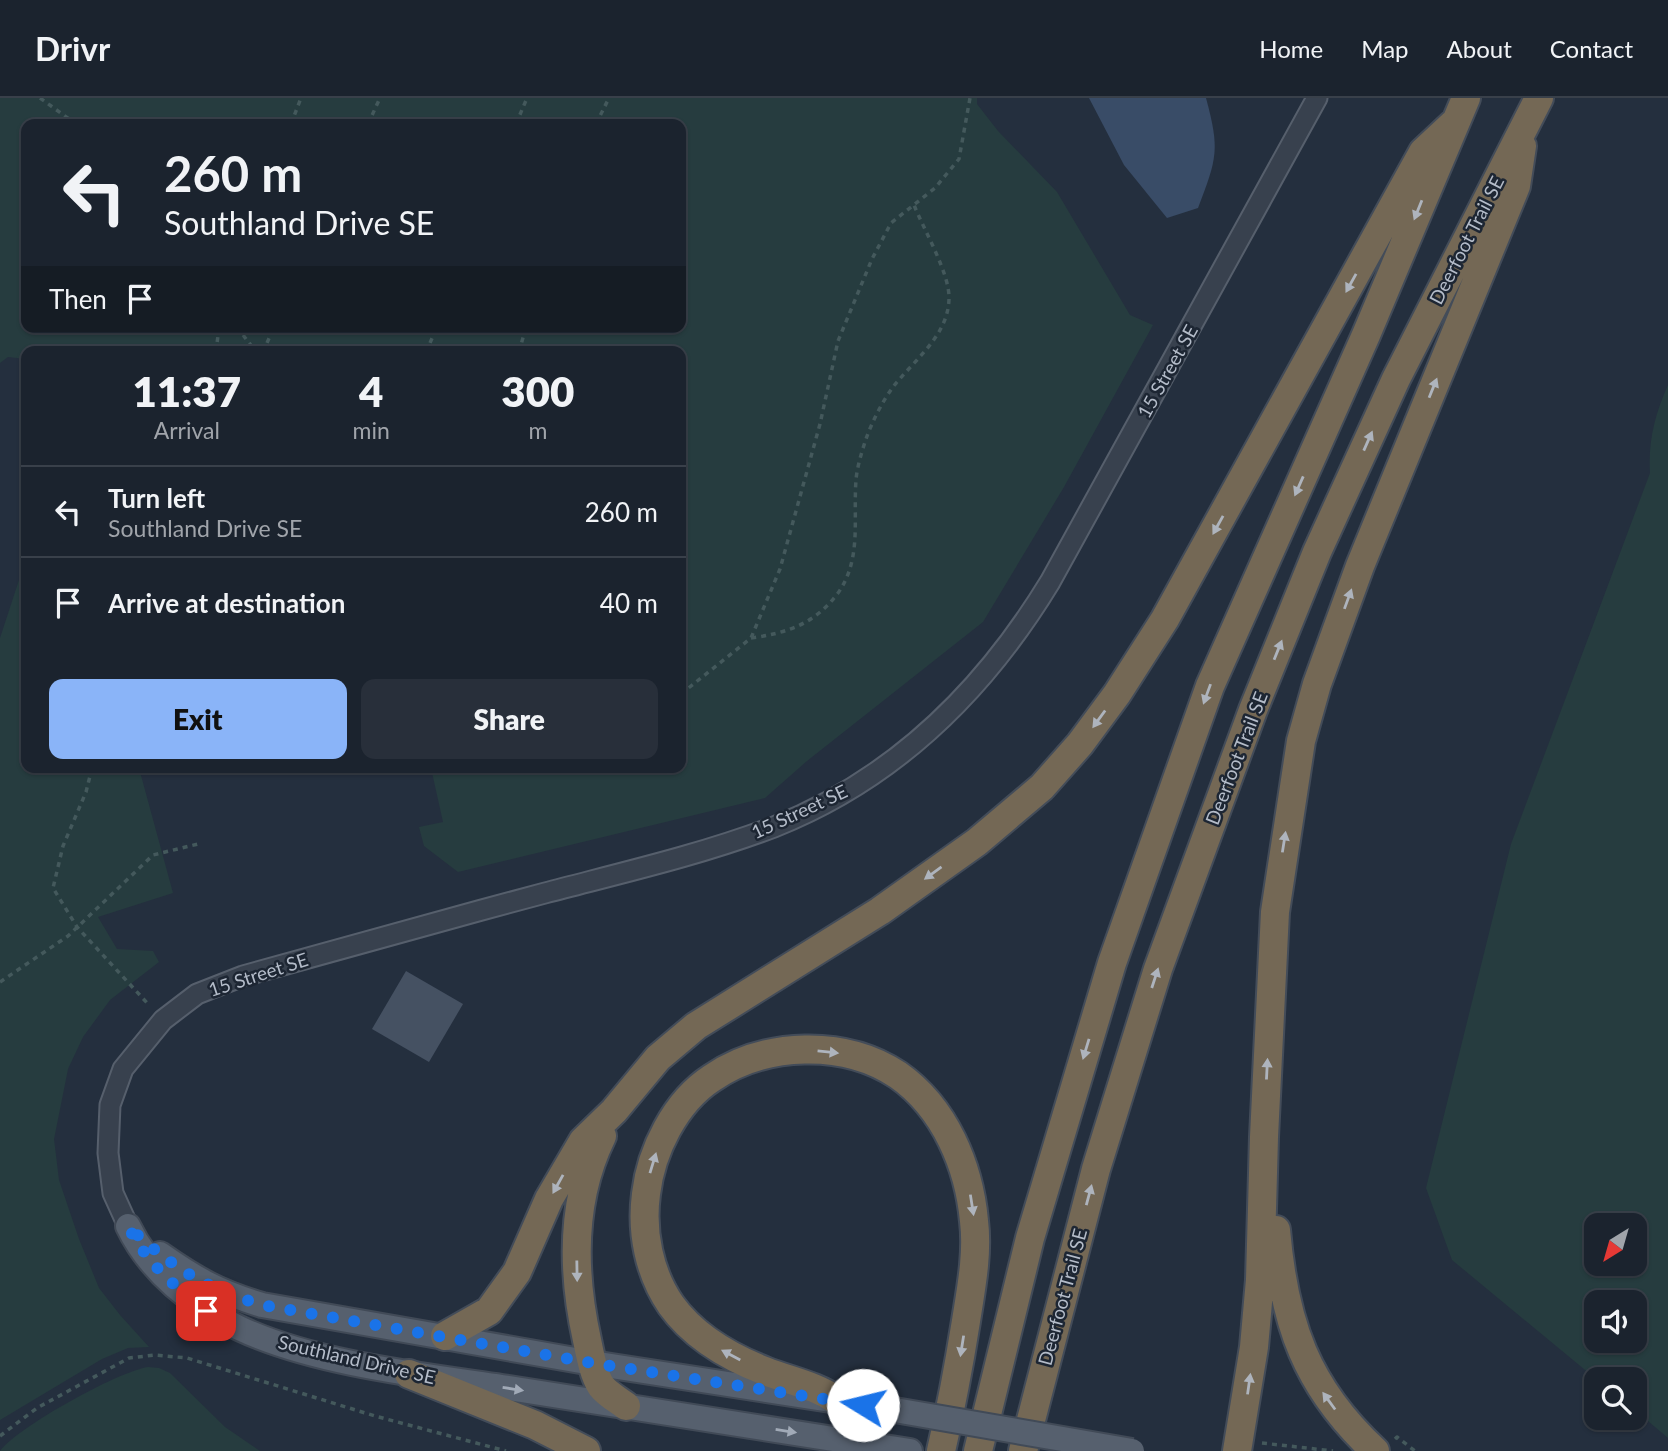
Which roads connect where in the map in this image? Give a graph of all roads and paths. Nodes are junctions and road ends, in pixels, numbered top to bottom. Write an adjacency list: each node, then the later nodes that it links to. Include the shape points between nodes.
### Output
1 (40, 98): 10 (path)
2 (301, 98): 11 (path)
3 (380, 98): 12 (path)
4 (527, 98): 13 (path)
5 (609, 98): 14 (path)
6 (970, 98): 17 (path, via 959,159)
7 (1317, 98): 24 (street, 15 Street SE, via 1021,631 942,722 910,749 818,806 774,826 640,868 243,976 197,994)
8 (1466, 98): 15 (highway)
9 (1539, 98): 16 (highway, Deerfoot Trail SE)
10 (69, 119)
11 (293, 119)
12 (370, 119)
13 (518, 119)
14 (598, 119)
15 (1453, 124): 25 (highway, one-way to 25, via 1423,152 1165,619 1080,744 1042,787 977,842 880,911 696,1027 658,1058); 40 (highway, one-way to 40, via 1360,348 1210,686 1108,976 1030,1238)
16 (1525, 126): 26 (highway, one-way to 16, via 1275,912 1301,741 1360,566 1516,186); 41 (highway, Deerfoot Trail SE, one-way to 16, via 1096,1169 1149,996 1253,710 1317,552 1396,379)
17 (914, 205): 18 (path, via 891,223 838,341 780,569); 18 (path, via 948,284 945,320 892,389 866,438 856,477 855,555 848,577 815,616 785,633)
18 (751, 638): 19 (path)
19 (686, 690)
20 (91, 773): 22 (path, via 63,846 53,888)
21 (202, 843): 22 (path, via 153,855)
22 (77, 927): 23 (path); 24 (path)
23 (0, 982)
24 (163, 1020): 27 (street, 15 Street SE, via 123,1069 110,1105 108,1153 113,1193)
25 (614, 1111): 28 (highway, one-way to 28, via 583,1141 549,1199 517,1272 489,1311); 29 (highway, one-way to 29, via 590,1161 577,1241 577,1281)
26 (1264, 1137): 34 (highway, one-way to 26, via 1260,1280); 35 (highway, one-way to 26, via 1343,1421 1306,1363 1289,1314 1278,1256)
27 (128, 1226): 28 (main road, Southland Drive SE, via 153,1250 222,1293 262,1305); 30 (main road, Southland Drive SE, via 163,1275 206,1311 240,1329 300,1349)
28 (444, 1336): 29 (main road, Southland Drive SE)
29 (592, 1363): 31 (main road, Southland Drive SE); 32 (highway, via 601,1385)
30 (409, 1374): 32 (main road, Southland Drive SE, one-way to 32); 37 (highway)
31 (838, 1401): 39 (highway, one-way to 39, via 821,1389 729,1355 701,1337 672,1306 657,1281 643,1219 647,1183 660,1142 681,1108 711,1078 747,1059 792,1050 831,1051 868,1059 899,1076 928,1103 960,1156 975,1223 973,1279); 42 (main road, Southland Drive SE, bridge)
32 (626, 1406): 38 (main road, Southland Drive SE, one-way to 38)
33 (0, 1436): 36 (path, via 37,1408 128,1357 155,1356 187,1358)
34 (1246, 1446): 43 (path)
35 (1384, 1446): 44 (path, via 1397,1437)
36 (506, 1451)
37 (586, 1451)
38 (910, 1451)
39 (941, 1451)
40 (978, 1451)
41 (1023, 1451)
42 (1133, 1451)
43 (1333, 1451)
44 (1415, 1451)

